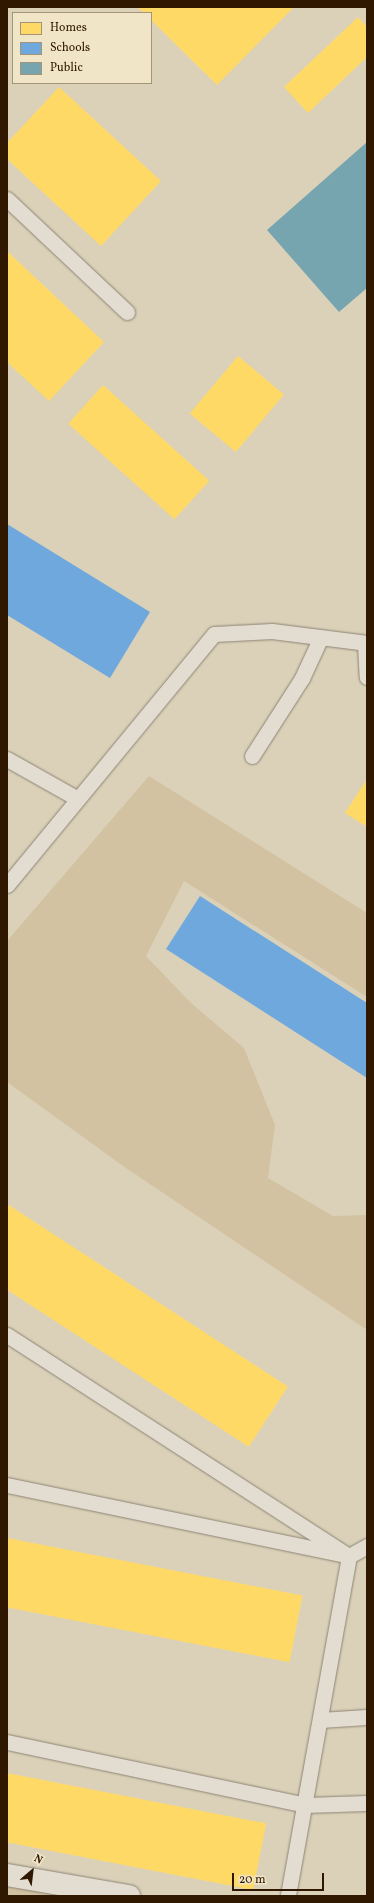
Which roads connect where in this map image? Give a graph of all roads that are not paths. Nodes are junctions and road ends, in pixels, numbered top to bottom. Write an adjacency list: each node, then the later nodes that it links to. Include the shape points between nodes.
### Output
1 (7, 199): 2 (lane)
2 (127, 312)
3 (321, 637): 4 (lane); 6 (lane, via 302,678); 8 (lane, via 272,631 214,634)
4 (366, 643): 5 (lane)
5 (367, 677)
6 (252, 756)
7 (7, 759): 8 (lane)
8 (78, 799): 9 (lane)
9 (7, 885)
10 (7, 1335): 13 (lane)
11 (7, 1485): 13 (lane)
12 (367, 1546): 13 (lane)
13 (349, 1556): 15 (lane)
14 (367, 1717): 15 (lane)
15 (320, 1720): 18 (lane)
16 (7, 1742): 18 (lane)
17 (367, 1803): 18 (lane)
18 (305, 1805): 21 (lane)
19 (7, 1875): 20 (street)
20 (129, 1896)
21 (288, 1896)

